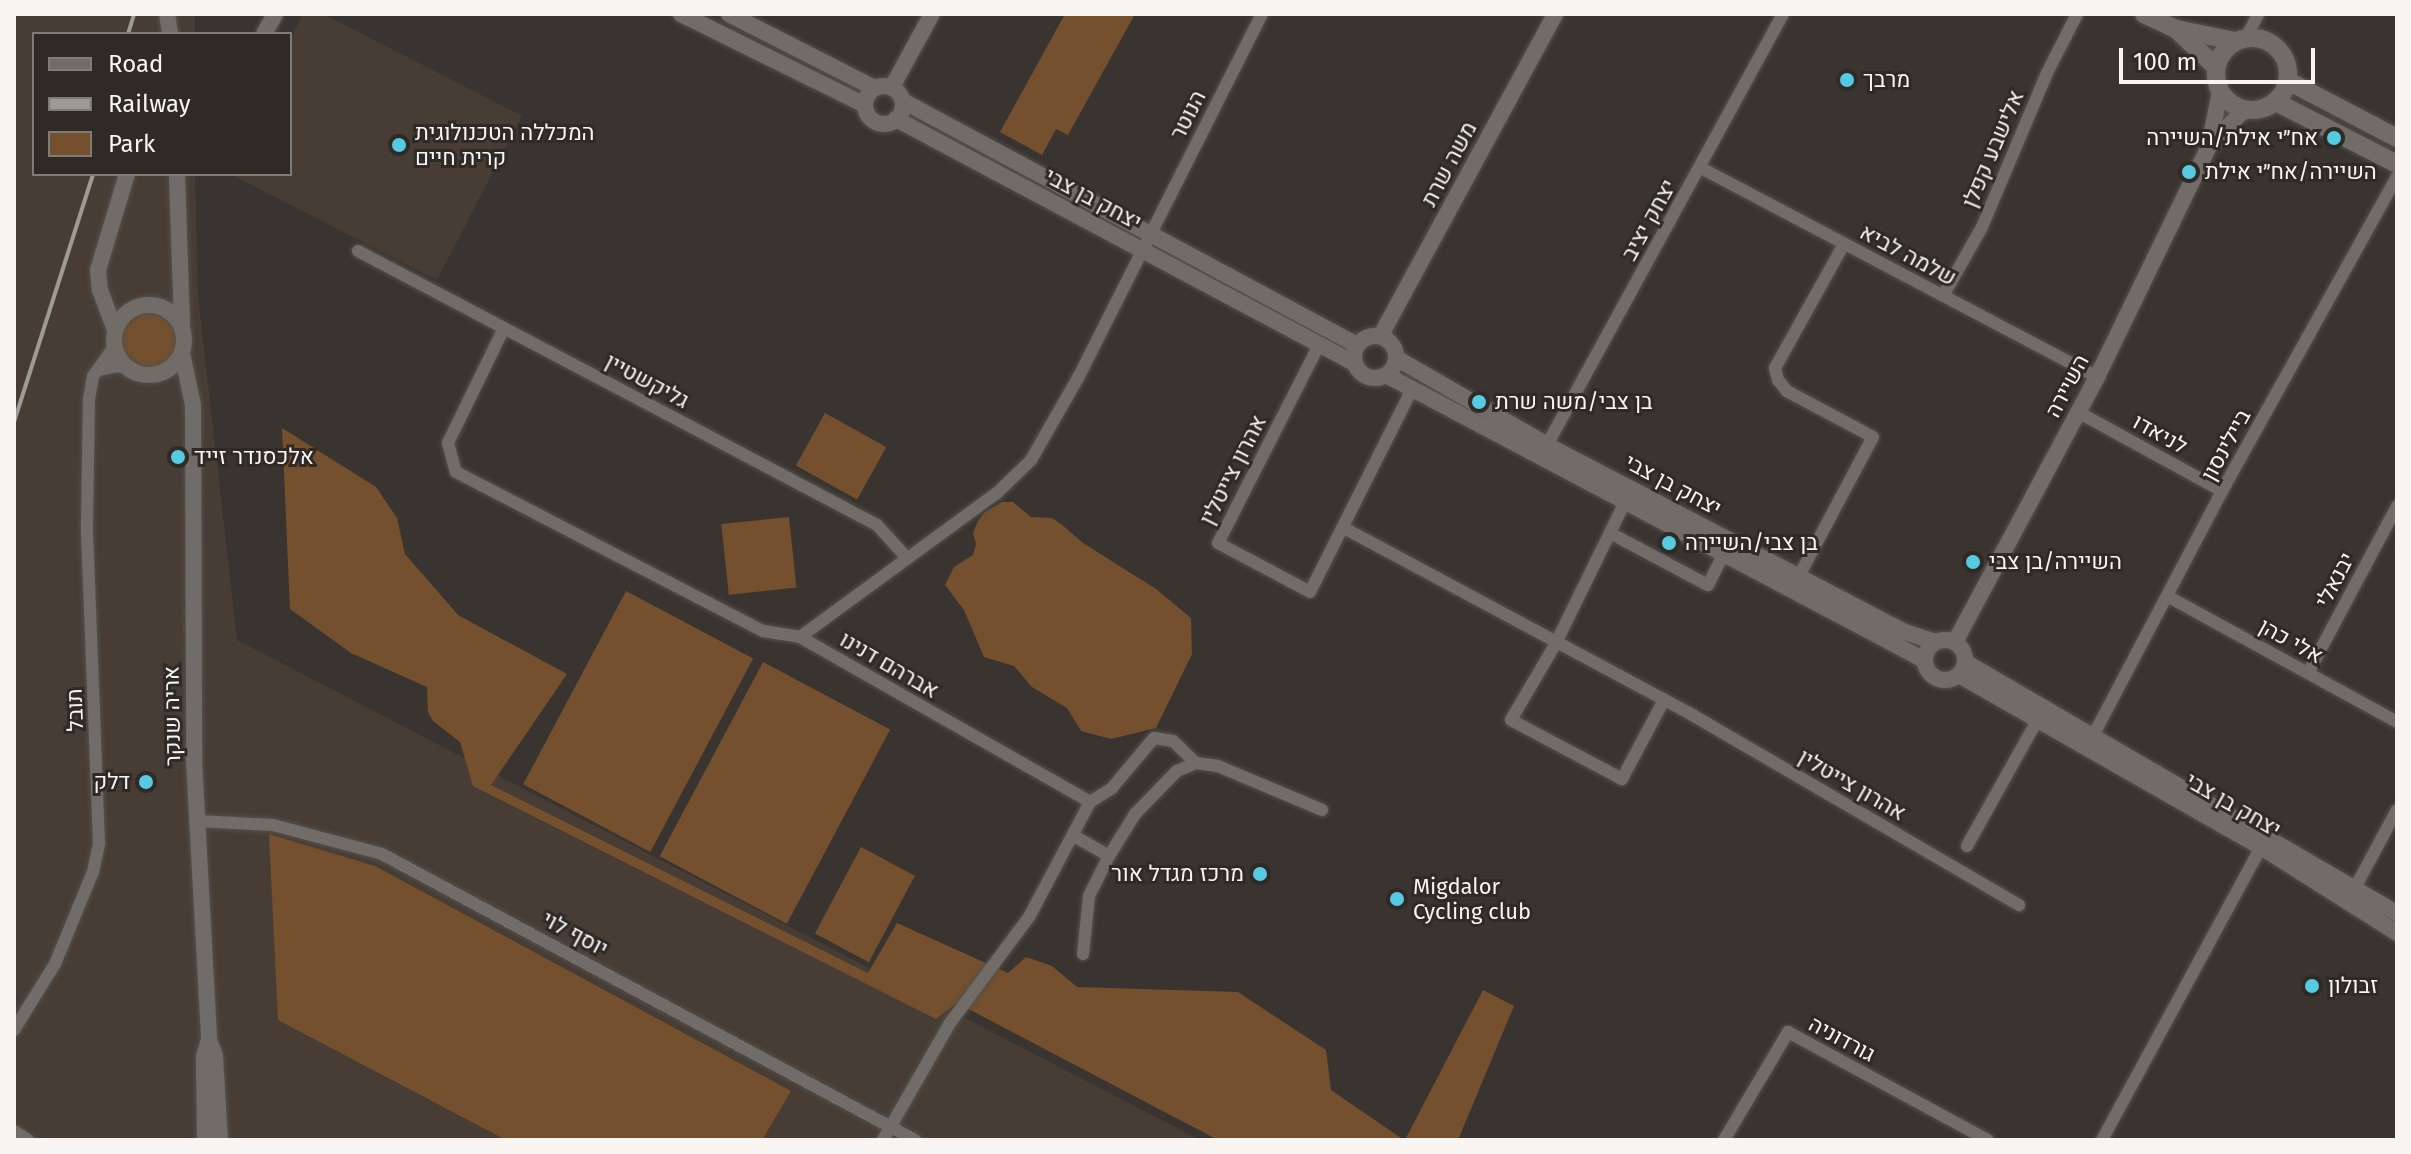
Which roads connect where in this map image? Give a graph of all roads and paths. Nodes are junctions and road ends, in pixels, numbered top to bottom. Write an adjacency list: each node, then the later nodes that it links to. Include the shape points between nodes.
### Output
1 (275, 14): 12 (street)
2 (681, 14): 20 (street)
3 (729, 14): 16 (street)
4 (932, 14): 18 (street)
5 (1262, 14): 30 (street, הנוטר)
6 (1555, 14): 41 (street, משה שרת)
7 (1783, 14): 26 (street, יצחק יציב)
8 (2077, 14): 36 (street, אלישבע קפלן, via 1982,227)
9 (2144, 14): 11 (main road)
10 (2258, 14): 13 (street)
11 (2176, 29): 13 (main road); 14 (main road)
12 (265, 32)
13 (2241, 40): 14 (main road, via 2220,56); 15 (main road, via 2269,42 2278,49)
14 (2216, 67): 17 (main road)
15 (2288, 81): 19 (main road); 23 (main road)
16 (874, 88): 18 (street); 20 (street)
17 (2220, 92): 21 (main road); 24 (street, השיירה)
18 (898, 94): 22 (street); 30 (street, יצחק בן צבי)
19 (2276, 102): 21 (main road); 25 (main road)
20 (865, 105): 22 (street, via 873,120 884,124)
21 (2244, 110): 24 (street, השיירה)
22 (896, 119): 32 (street, יצחק בן צבי)
23 (2397, 138)
24 (2209, 146): 52 (street, השיירה)
25 (2397, 164)
26 (1701, 168): 31 (street, שלמה לביא); 56 (street, יצחק יציב)
27 (126, 176): 35 (street, via 100,259)
28 (177, 176): 34 (street)
29 (2397, 177): 57 (street, ביילינסון)
30 (1149, 234): 32 (street, אברהם דנינו); 43 (street, יצחק בן צבי)
31 (1844, 244): 36 (street, שלמה לביא); 64 (street, via 1775,368 1787,391 1873,437)
32 (1141, 250): 42 (street, יצחק בן צבי); 63 (street, אברהם דנינו, via 1031,460 997,493)
33 (358, 251): 39 (street, גליקשטיין)
34 (180, 271): 37 (street, via 172,287); 38 (street)
35 (100, 290): 37 (street, via 115,306); 40 (street)
36 (1943, 296): 52 (street, שלמה לביא)
37 (141, 306): 38 (street, via 169,311); 40 (street)
38 (182, 327): 45 (street)
39 (504, 328): 63 (street, גליקשטיין, via 877,525); 66 (street, via 448,443 456,472 763,631)
40 (115, 330): 44 (street)
41 (1381, 335): 43 (street); 46 (street)
42 (1319, 345): 47 (street, יצחק בן צבי); 60 (street, אהרון צייטלין, via 1218,543 1310,592)
43 (1357, 345): 47 (street)
44 (114, 347): 48 (street); 49 (street, תובל)
45 (182, 353): 50 (street); 54 (street, אריה שנקר)
46 (1396, 358): 51 (street); 56 (street, יצחק בן צבי)
47 (1354, 363): 51 (street, via 1367,377)
48 (129, 369): 49 (street); 50 (street, via 147,375)
49 (96, 371): 93 (street, תובל, via 89,399 87,524 99,843 55,964)
50 (166, 371): 54 (street, via 179,376)
51 (1386, 375): 53 (street, יצחק בן צבי)
52 (2097, 377): 55 (street, השיירה)
53 (1412, 389): 58 (street, יצחק בן צבי); 60 (street, אהרון צייטלין)
54 (192, 392): 81 (street, אריה שנקר)
55 (2078, 412): 57 (street, לניאדו); 68 (street, השיירה)
56 (1547, 445): 64 (street, יצחק בן צבי)
57 (2222, 491): 65 (street, ביילינסון)
58 (1625, 502): 61 (street); 62 (street, יצחק בן צבי)
59 (2397, 506): 72 (street, יבנאלי)
60 (1344, 528): 69 (street, אהרון צייטלין)
61 (1610, 533): 62 (street, via 1708,585); 69 (street)
62 (1724, 554): 70 (street, יצחק בן צבי)
63 (907, 558): 66 (street, אברהם דנינו)
64 (1799, 576): 67 (street, יצחק בן צבי, via 1905,632)
65 (2167, 596): 72 (street, אלי כהן); 76 (street, ביילינסון)
66 (800, 637): 78 (street, אברהם דנינו)
67 (1935, 642): 68 (street); 70 (street)
68 (1955, 642): 71 (street, via 1963,651)
69 (1556, 643): 73 (street, אהרון צייטלין); 73 (street, via 1511,720 1622,779)
70 (1924, 660): 71 (street, via 1934,678 1947,681)
71 (1962, 668): 74 (street, יצחק בן צבי); 76 (street, יצחק בן צבי)
72 (2308, 673): 75 (street, אלי כהן)
73 (1664, 700): 89 (street, אהרון צייטלין)
74 (2038, 719): 84 (street); 85 (street, יצחק בן צבי)
75 (2397, 722)
76 (2094, 734): 82 (street, יצחק בן צבי)
77 (1196, 763): 78 (street, via 1173,741 1154,738 1112,788); 79 (street, via 1218,766); 86 (street, via 1177,771 1135,814)
78 (1090, 802): 83 (street)
79 (1322, 810)
80 (2397, 810): 87 (street)
81 (197, 821): 94 (street, אריה שנקר); 95 (street, יוסף לוי, via 273,825 382,854)
82 (2257, 829): 85 (street); 87 (street, יצחק בן צבי)
83 (1074, 836): 86 (street); 95 (street, via 1029,917 950,1023)
84 (1967, 846)
85 (2261, 847): 88 (street, יצחק בן צבי); 104 (street)
86 (1109, 856): 92 (street, via 1089,896)
87 (2356, 886): 88 (street); 90 (street, יצחק בן צבי)
88 (2329, 888): 91 (street, יצחק בן צבי)
89 (2019, 905)
90 (2397, 913)
91 (2397, 933)
92 (1083, 954)
93 (14, 1030)
94 (209, 1040): 98 (street, אריה שנקר, via 204,1057); 99 (street, אריה שנקר, via 215,1056)
95 (891, 1127): 100 (street); 101 (street, יוסף לוי)
96 (14, 1131): 97 (street)
97 (28, 1140)
98 (205, 1140)
99 (220, 1140)
100 (883, 1140)
101 (915, 1140)
102 (1724, 1140): 103 (street, גורדוניה, via 1788,1032)
103 (1988, 1140)
104 (2102, 1140)

